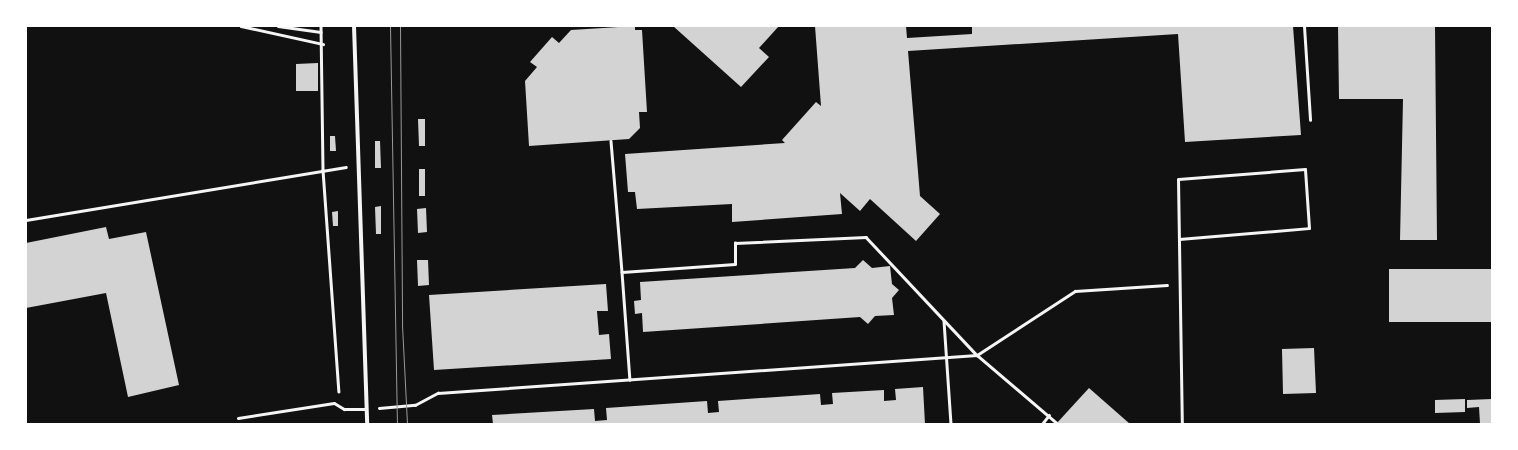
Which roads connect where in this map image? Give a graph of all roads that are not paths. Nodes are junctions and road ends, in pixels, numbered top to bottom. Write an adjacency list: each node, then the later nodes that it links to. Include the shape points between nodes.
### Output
1 (354, 26): 5 (street)
2 (1304, 26): 3 (lane)
3 (1310, 120)
4 (1179, 238): 4 (lane, via 1178,179 1305,169 1309,228); 8 (lane)
5 (366, 409): 6 (lane, via 344,409 334,403); 7 (street)
6 (238, 418)
7 (366, 424)
8 (1182, 424)

